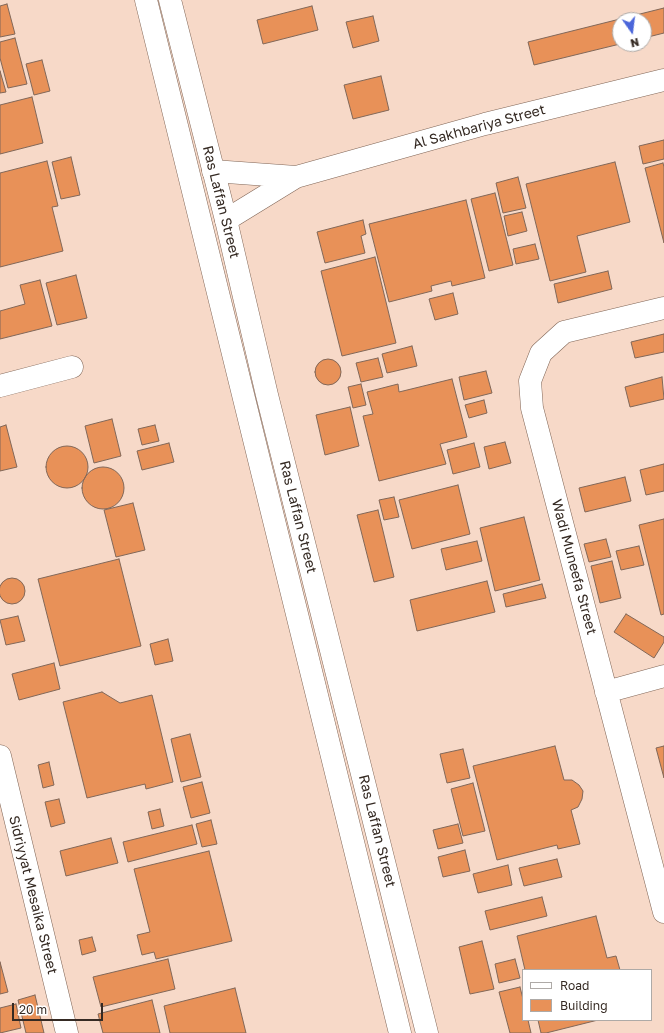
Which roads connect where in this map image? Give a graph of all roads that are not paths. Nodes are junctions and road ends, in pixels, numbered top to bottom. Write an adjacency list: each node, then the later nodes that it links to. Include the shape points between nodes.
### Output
1 (146, 0): 15 (street, Ras Laffan Street)
2 (170, 0): 4 (street, Ras Laffan Street)
3 (664, 80): 5 (street, Al Sakhbariya Street, via 485,124)
4 (213, 171): 5 (street, Al Sakhbariya Street); 6 (street, Ras Laffan Street)
5 (296, 177): 6 (street, Al Sakhbariya Street)
6 (226, 220): 16 (street, Ras Laffan Street, via 267,395)
7 (664, 308): 11 (street, Wadi Muneefa Street, via 564,332 541,353 530,381 532,408)
8 (72, 367): 9 (street)
9 (0, 386)
10 (664, 676): 11 (street)
11 (606, 692): 13 (street, Wadi Muneefa Street)
12 (0, 756): 14 (street, Sidriyyat Mesaika Street)
13 (664, 912)
14 (67, 1033)
15 (400, 1033)
16 (427, 1033)

